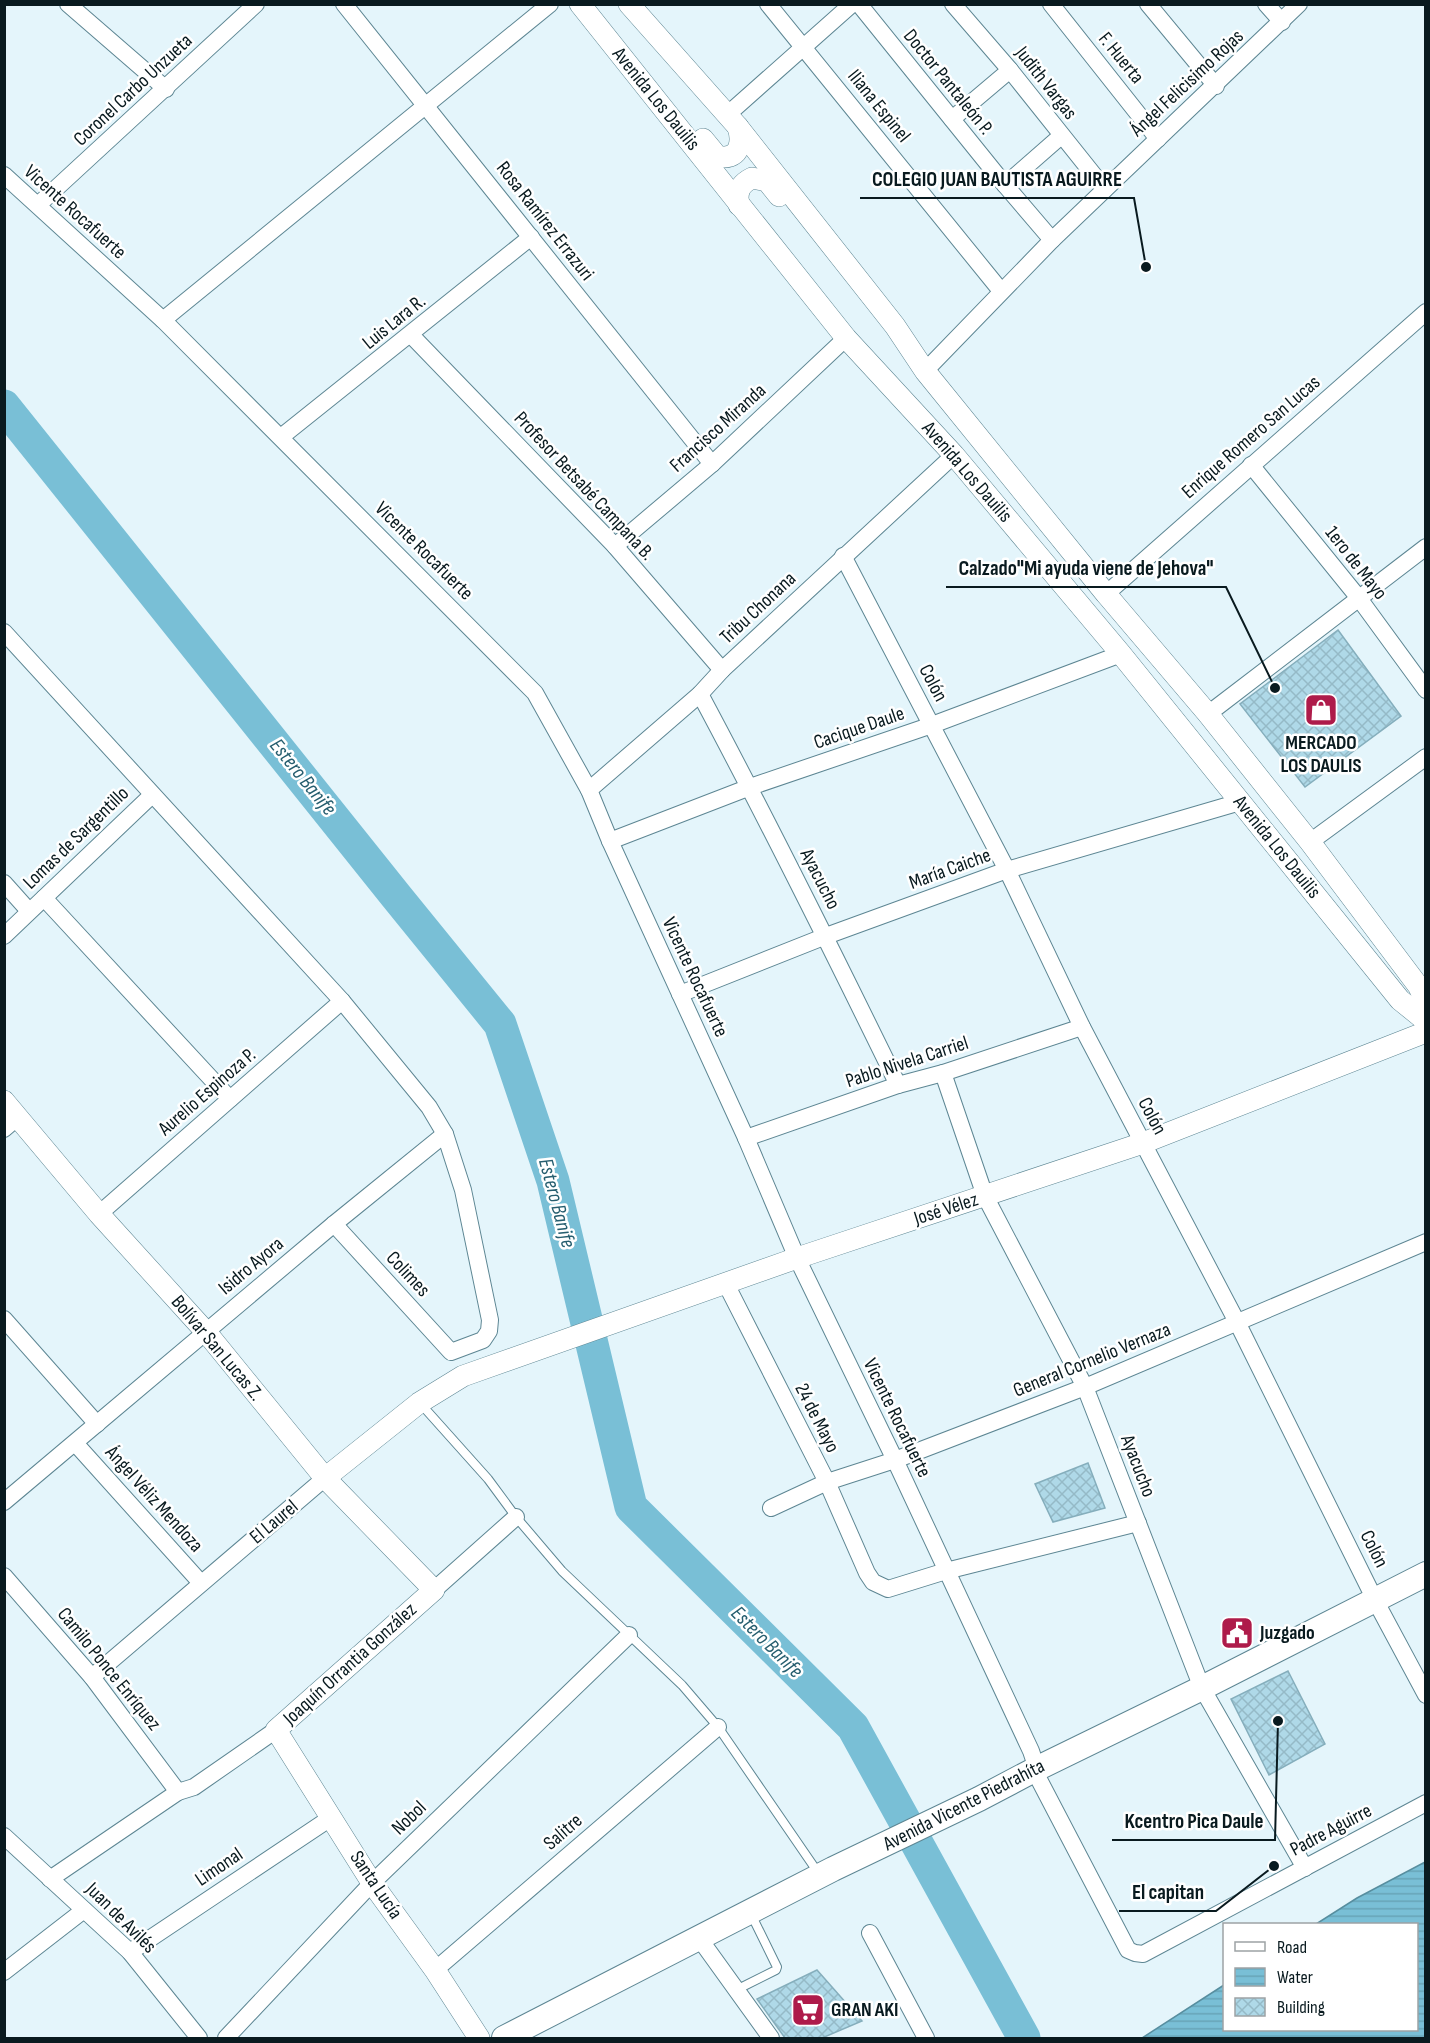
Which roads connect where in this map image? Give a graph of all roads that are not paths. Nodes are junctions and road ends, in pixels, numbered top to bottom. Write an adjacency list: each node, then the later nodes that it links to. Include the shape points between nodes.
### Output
1 (68, 4): 19 (street)
2 (256, 4): 19 (street, Coronel Carbo Unzueta)
3 (344, 4): 20 (street, Rosa Ramírez Errazuri)
4 (550, 4): 20 (street)
5 (629, 4): 22 (street, Avenida Los Dauilis)
6 (768, 4): 16 (street, Iliana Espinel)
7 (852, 4): 16 (street)
8 (859, 4): 21 (street, Doctor Pantaleón P.)
9 (952, 4): 17 (street, Judith Vargas)
10 (1051, 4): 24 (street, F. Huerta)
11 (1148, 4): 18 (street)
12 (1266, 4): 15 (street)
13 (1299, 4): 15 (street, Ángel Felicisimo Rojas)
14 (586, 11): 22 (street, via 617,37 717,156 726,157 739,148 741,141); 28 (street, Avenida Los Dauilis)
15 (1282, 22): 18 (street, Ángel Felicisimo Rojas)
16 (805, 48): 22 (street); 32 (street, Iliana Espinel)
17 (1010, 70): 21 (street); 23 (street, Judith Vargas)
18 (1216, 86): 24 (street, Ángel Felicisimo Rojas)
19 (166, 89): 29 (street, Coronel Carbo Unzueta)
20 (426, 105): 30 (street, Rosa Ramírez Errazuri); 34 (street)
21 (952, 119): 26 (street, Doctor Pantaleón P.)
22 (732, 121): 35 (street, Avenida Los Dauilis)
23 (1061, 136): 26 (street); 27 (street, Judith Vargas)
24 (1158, 139): 27 (street, Ángel Felicisimo Rojas)
25 (4, 176): 29 (street, Vicente Rocafuerte)
26 (1005, 185): 31 (street, Doctor Pantaleón P.)
27 (1105, 189): 31 (street, Ángel Felicisimo Rojas)
28 (739, 205): 35 (street, via 742,184 752,178 767,181 858,293); 37 (street, Avenida Los Dauilis)
29 (38, 206): 34 (street, Vicente Rocafuerte)
30 (531, 237): 36 (street, Luis Lara R.); 41 (street, Rosa Ramírez Errazuri)
31 (1052, 240): 32 (street, Ángel Felicisimo Rojas)
32 (1001, 291): 38 (street, Ángel Felicisimo Rojas)
33 (1425, 312): 42 (street, Enrique Romero San Lucas)
34 (163, 320): 39 (street, Vicente Rocafuerte)
35 (895, 326): 38 (street, Avenida Los Dauilis)
36 (411, 335): 39 (street, Luis Lara R.); 43 (street, Profesor Betsabé Campana B.)
37 (846, 338): 40 (street, Avenida Los Dauilis); 41 (street, Francisco Miranda)
38 (925, 371): 46 (street, Avenida Los Dauilis)
39 (281, 437): 57 (street, Vicente Rocafuerte, via 536,693)
40 (954, 455): 45 (street, Tribu Chonana); 49 (street, Avenida Los Dauilis)
41 (712, 464): 43 (street, Francisco Miranda)
42 (1251, 465): 46 (street, Enrique Romero San Lucas); 47 (street, 1ero de Mayo)
43 (615, 546): 50 (street, Profesor Betsabé Campana B.)
44 (1425, 547): 47 (street)
45 (843, 556): 50 (street, Tribu Chonana); 54 (street, Colón)
46 (1106, 594): 53 (street, Avenida Los Dauilis)
47 (1358, 597): 51 (street, 1ero de Mayo); 53 (street)
48 (4, 632): 58 (street)
49 (1121, 654): 54 (street, Cacique Daule); 59 (street, Avenida Los Dauilis)
50 (722, 670): 52 (street, Tribu Chonana)
51 (1425, 690)
52 (700, 694): 56 (street, Ayacucho); 57 (street, Tribu Chonana)
53 (1208, 714): 61 (street, Avenida Los Dauilis)
54 (932, 725): 56 (street, Cacique Daule); 62 (street, Colón)
55 (1425, 757): 61 (street)
56 (750, 787): 60 (street, Cacique Daule); 67 (street, Ayacucho)
57 (590, 790): 60 (street, Vicente Rocafuerte)
58 (152, 795): 64 (street, Lomas de Sargentillo); 69 (street)
59 (1240, 802): 62 (street, María Caiche); 71 (street, Avenida Los Dauilis, via 1400,1000)
60 (610, 841): 68 (street, Vicente Rocafuerte)
61 (1310, 842): 70 (street, Avenida Los Dauilis, via 1419,987)
62 (1007, 870): 67 (street, María Caiche); 72 (street, Colón)
63 (4, 883): 65 (street)
64 (44, 898): 65 (street, Lomas de Sargentillo); 76 (street)
65 (30, 911): 66 (street, Lomas de Sargentillo)
66 (7, 930)
67 (826, 936): 68 (street, María Caiche); 75 (street, Ayacucho)
68 (680, 994): 80 (street, Vicente Rocafuerte)
69 (342, 1001): 76 (street, Aurelio Espinoza P.); 79 (street, via 429,1107)
70 (1425, 1004)
71 (1425, 1021)
72 (1082, 1027): 74 (street, Pablo Nivela Carriel); 81 (street, Colón)
73 (1425, 1032): 81 (street, José Vélez)
74 (943, 1073): 75 (street, Pablo Nivela Carriel); 82 (street, Ayacucho)
75 (898, 1085): 80 (street, Pablo Nivela Carriel)
76 (230, 1099): 83 (street, Aurelio Espinoza P.)
77 (4, 1101): 78 (street, Bolívar San Lucas Z.)
78 (11, 1123): 83 (street, Bolívar San Lucas Z.)
79 (445, 1134): 84 (street, Isidro Ayora); 84 (street, Colimes, via 463,1190 490,1320 483,1340 451,1352)
80 (746, 1138): 86 (street, Vicente Rocafuerte)
81 (1143, 1143): 82 (street, José Vélez); 89 (street, Colón)
82 (985, 1196): 86 (street, José Vélez); 92 (street, Ayacucho)
83 (99, 1214): 90 (street, Bolívar San Lucas Z.)
84 (334, 1224): 90 (street, Isidro Ayora)
85 (1425, 1242): 89 (street, General Cornelio Vernaza)
86 (796, 1258): 87 (street, José Vélez); 96 (street, Vicente Rocafuerte)
87 (726, 1284): 91 (street, José Vélez); 98 (street, 24 de Mayo)
88 (4, 1320): 94 (street, Ángel Véliz Mendoza)
89 (1238, 1323): 92 (street, General Cornelio Vernaza); 108 (street, Colón)
90 (206, 1332): 94 (street, Isidro Ayora); 97 (street, Bolívar San Lucas Z.)
91 (463, 1377): 93 (street, El Laurel)
92 (1085, 1387): 96 (street, General Cornelio Vernaza); 102 (street, Ayacucho)
93 (419, 1403): 97 (street, El Laurel); 101 (lane, via 488,1479)
94 (97, 1424): 95 (street, Isidro Ayora)
95 (75, 1443): 99 (street, Isidro Ayora); 106 (street, Ángel Véliz Mendoza)
96 (895, 1460): 98 (street, General Cornelio Vernaza); 103 (street, Vicente Rocafuerte)
97 (325, 1478): 106 (street, El Laurel); 107 (street, Bolívar San Lucas Z.)
98 (826, 1482): 100 (street, General Cornelio Vernaza); 103 (street, 24 de Mayo, via 873,1582 888,1588)
99 (4, 1502)
100 (771, 1508)
101 (516, 1517): 107 (street, Joaquín Orrantia González); 109 (lane, via 562,1570)
102 (1138, 1523): 103 (street); 111 (street, Ayacucho)
103 (946, 1571): 115 (street, Vicente Rocafuerte, via 1031,1751)
104 (1425, 1574): 108 (main road, Avenida Vicente Piedrahíta)
105 (4, 1576): 110 (street, Camilo Ponce Enríquez)
106 (201, 1583): 110 (street, El Laurel)
107 (434, 1590): 114 (street, Joaquín Orrantia González)
108 (1376, 1600): 111 (main road, Avenida Vicente Piedrahíta); 112 (street, Colón)
109 (629, 1635): 113 (lane, via 682,1685); 123 (street, Nobol)
110 (92, 1677): 116 (street, Camilo Ponce Enríquez)
111 (1203, 1688): 115 (main road, Avenida Vicente Piedrahíta); 120 (street, Ayacucho)
112 (1425, 1695)
113 (718, 1727): 121 (lane); 130 (street, Salitre)
114 (276, 1730): 116 (street, Joaquín Orrantia González, via 194,1787); 118 (street, Santa Lucía)
115 (1034, 1770): 121 (main road, Avenida Vicente Piedrahíta); 128 (street, Vicente Rocafuerte)
116 (178, 1792): 122 (street, Joaquín Orrantia González)
117 (1425, 1803): 120 (street, Padre Aguirre)
118 (332, 1817): 123 (street, Santa Lucía); 129 (street, Limonal)
119 (4, 1836): 122 (street, Juan de Avilés)
120 (1305, 1868): 128 (street, Padre Aguirre, via 1143,1954)
121 (827, 1872): 125 (main road, Avenida Vicente Piedrahíta)
122 (50, 1879): 124 (street, Juan de Avilés)
123 (372, 1883): 130 (street, Santa Lucía); 134 (street, Nobol)
124 (84, 1910): 129 (street, Juan de Avilés); 131 (street)
125 (749, 1912): 127 (main road, Avenida Vicente Piedrahíta); 132 (lane, via 777,1968)
126 (870, 1933): 138 (street)
127 (699, 1938): 132 (street); 136 (main road, Avenida Vicente Piedrahíta)
128 (1128, 1950)
129 (130, 1952): 133 (street, Juan de Avilés)
130 (435, 1970): 135 (street, Santa Lucía)
131 (4, 1972)
132 (736, 1990): 137 (street)
133 (199, 2038)
134 (226, 2038)
135 (479, 2038)
136 (504, 2038)
137 (771, 2038)
138 (926, 2038)

